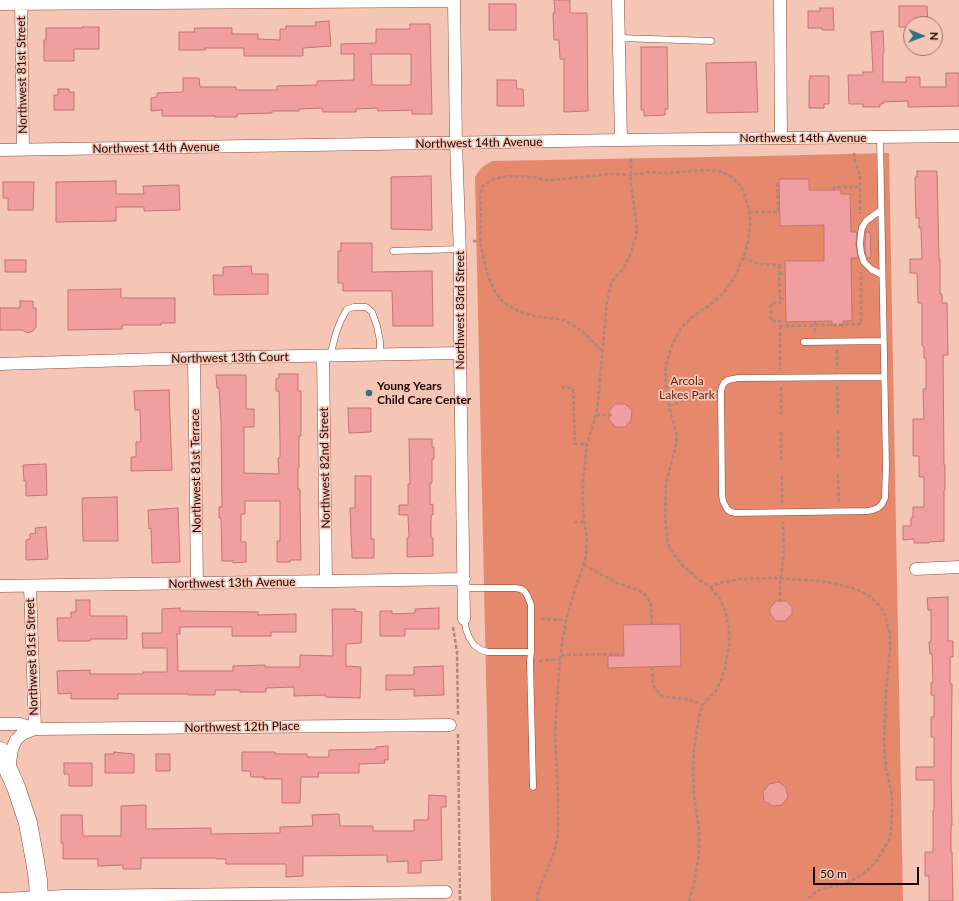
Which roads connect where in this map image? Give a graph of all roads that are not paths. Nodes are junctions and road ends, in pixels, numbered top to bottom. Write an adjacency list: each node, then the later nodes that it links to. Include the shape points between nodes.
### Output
1 (454, 0): 4 (street); 12 (street, Northwest 83rd Street)
2 (618, 0): 6 (street)
3 (780, 0): 9 (street)
4 (21, 2): 5 (street); 14 (street, Northwest 81st Street)
5 (0, 4)
6 (619, 38): 7 (lane); 11 (street)
7 (711, 40)
8 (959, 136): 10 (street, Northwest 14th Avenue)
9 (781, 138): 10 (street, Northwest 14th Avenue); 11 (street, Northwest 14th Avenue)
10 (880, 138): 15 (lane)
11 (621, 140): 12 (street, Northwest 14th Avenue)
12 (456, 143): 14 (street, Northwest 14th Avenue); 16 (street, Northwest 83rd Street)
13 (0, 150): 14 (street, Northwest 14th Avenue)
14 (23, 150)
15 (881, 210): 18 (lane); 18 (lane, via 866,221 862,228 860,244 864,262 871,270)
16 (460, 249): 17 (lane); 21 (street, Northwest 83rd Street)
17 (393, 251)
18 (882, 275): 19 (lane)
19 (883, 341): 20 (lane); 26 (lane)
20 (804, 342)
21 (460, 353): 22 (street, Northwest 13th Court); 31 (street, Northwest 83rd Street)
22 (380, 355): 23 (street, Northwest 13th Court); 23 (lane, via 380,341 372,312 366,307 354,307 347,309)
23 (327, 356): 24 (street, Northwest 13th Court); 29 (street, Northwest 82nd Street)
24 (194, 358): 25 (street, Northwest 13th Court); 30 (street, Northwest 81st Terrace)
25 (0, 364)
26 (884, 377): 26 (lane, via 886,492 882,504 867,511 736,513 727,509 722,495 721,391 724,383 738,378)
27 (959, 567): 28 (street)
28 (916, 569)
29 (326, 581): 30 (street, Northwest 13th Avenue); 31 (street, Northwest 13th Avenue)
30 (197, 583): 33 (street, Northwest 13th Avenue)
31 (464, 583): 34 (street, Northwest 83rd Street); 35 (lane, via 515,588 525,592 531,605)
32 (0, 586): 33 (street, Northwest 13th Avenue)
33 (30, 586): 38 (street, Northwest 81st Street)
34 (458, 621): 35 (lane, via 466,629 474,645 481,650)
35 (531, 652): 41 (lane)
36 (0, 724): 38 (street, Northwest 12th Place, via 20,724)
37 (455, 724): 38 (street, Northwest 12th Place)
38 (34, 729): 40 (street, Northwest 12th Place, via 16,740)
39 (0, 751): 40 (main road)
40 (9, 770): 44 (main road, via 23,806 33,845)
41 (533, 787)
42 (446, 892): 44 (street, via 65,896)
43 (0, 898): 44 (street)
44 (39, 899)

